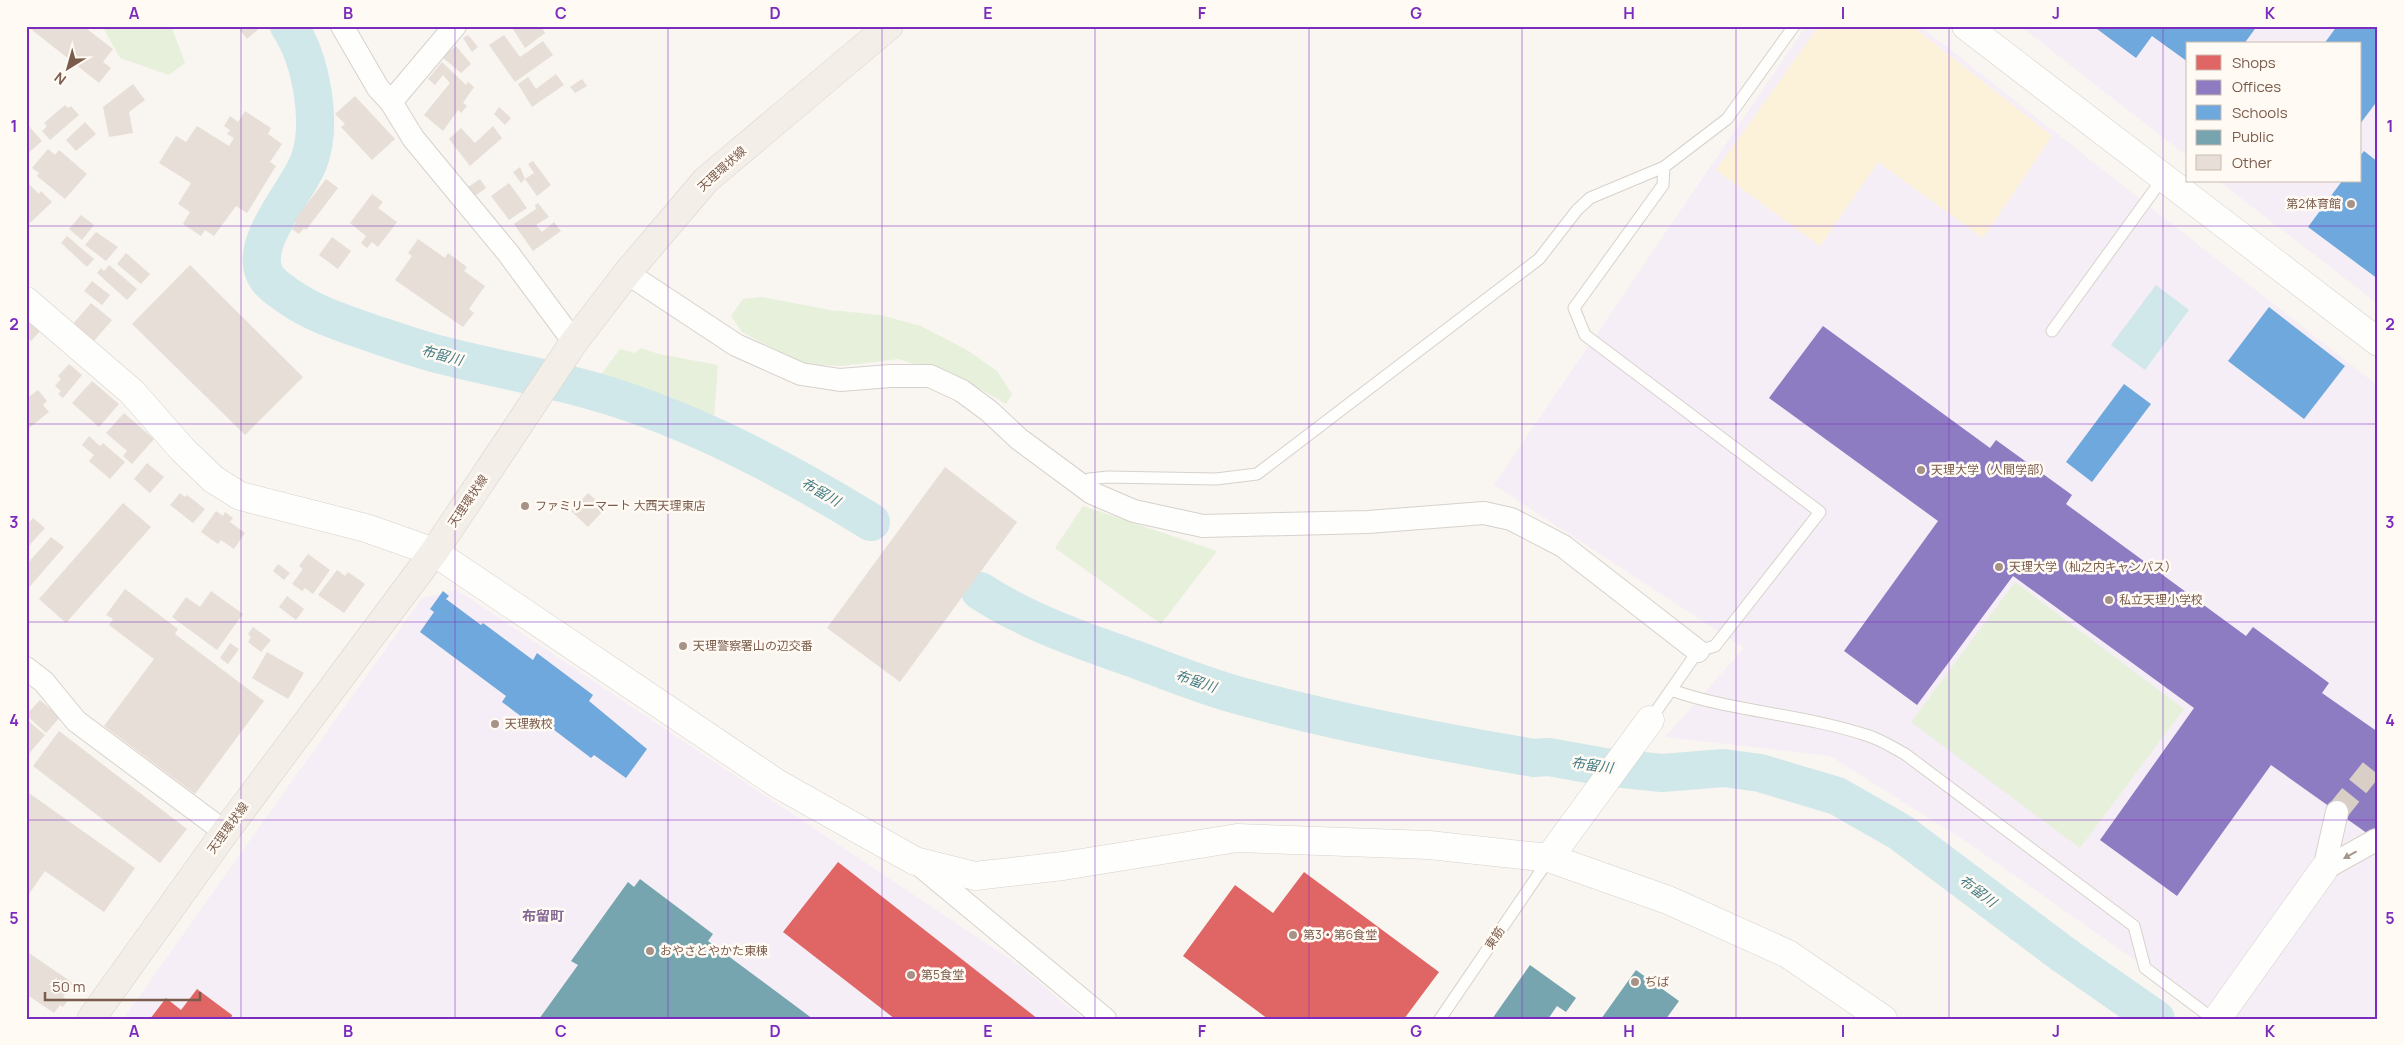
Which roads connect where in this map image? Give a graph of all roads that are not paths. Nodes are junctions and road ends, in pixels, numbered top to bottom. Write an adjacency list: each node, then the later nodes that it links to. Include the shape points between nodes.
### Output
1 (342, 26): 6 (street, via 378,88)
2 (455, 26): 6 (street)
3 (889, 26): 9 (main road, 天理環状線, via 706,180)
4 (1794, 26): 7 (lane, via 1727,119)
5 (1966, 26): 8 (street)
6 (391, 102): 13 (street, via 413,138 508,253)
7 (1664, 167): 14 (lane, via 1590,198 1539,259 1257,474 1216,479 1108,477 1088,479); 16 (lane, via 1663,185 1574,308 1585,335 1820,512 1715,646)
8 (2163, 178): 11 (lane); 12 (street)
9 (627, 273): 13 (main road, 天理環状線); 14 (street, via 736,344 802,374 840,380 930,376 962,390 1019,439)
10 (26, 301): 15 (street, via 132,392 213,479 240,496 366,528)
11 (2052, 331)
12 (2378, 342)
13 (567, 352): 15 (main road, 天理環状線)
14 (1082, 486): 16 (street, via 1134,511 1203,526 1368,522 1484,513 1511,519 1563,546)
15 (434, 552): 21 (main road, 天理環状線); 24 (street, via 778,784)
16 (1698, 650): 18 (lane)
17 (26, 668): 21 (street, via 44,682 76,721)
18 (1671, 690): 19 (lane); 30 (lane, via 1700,700 1822,722 1868,735 1905,754 2134,926 2145,968)
19 (1650, 720): 23 (street)
20 (2337, 812): 25 (street)
21 (225, 832): 26 (main road, 天理環状線)
22 (2376, 840): 25 (street, one-way to 25)
23 (1549, 858): 24 (street, via 1429,845 1236,838 1063,866 975,876); 28 (lane, 東筋); 29 (street, via 1668,900 1788,954)
24 (914, 861): 27 (street)
25 (2324, 869): 31 (street)
26 (91, 1019)
27 (1106, 1019)
28 (1440, 1019)
29 (1883, 1019)
30 (2213, 1019)
31 (2217, 1019)

